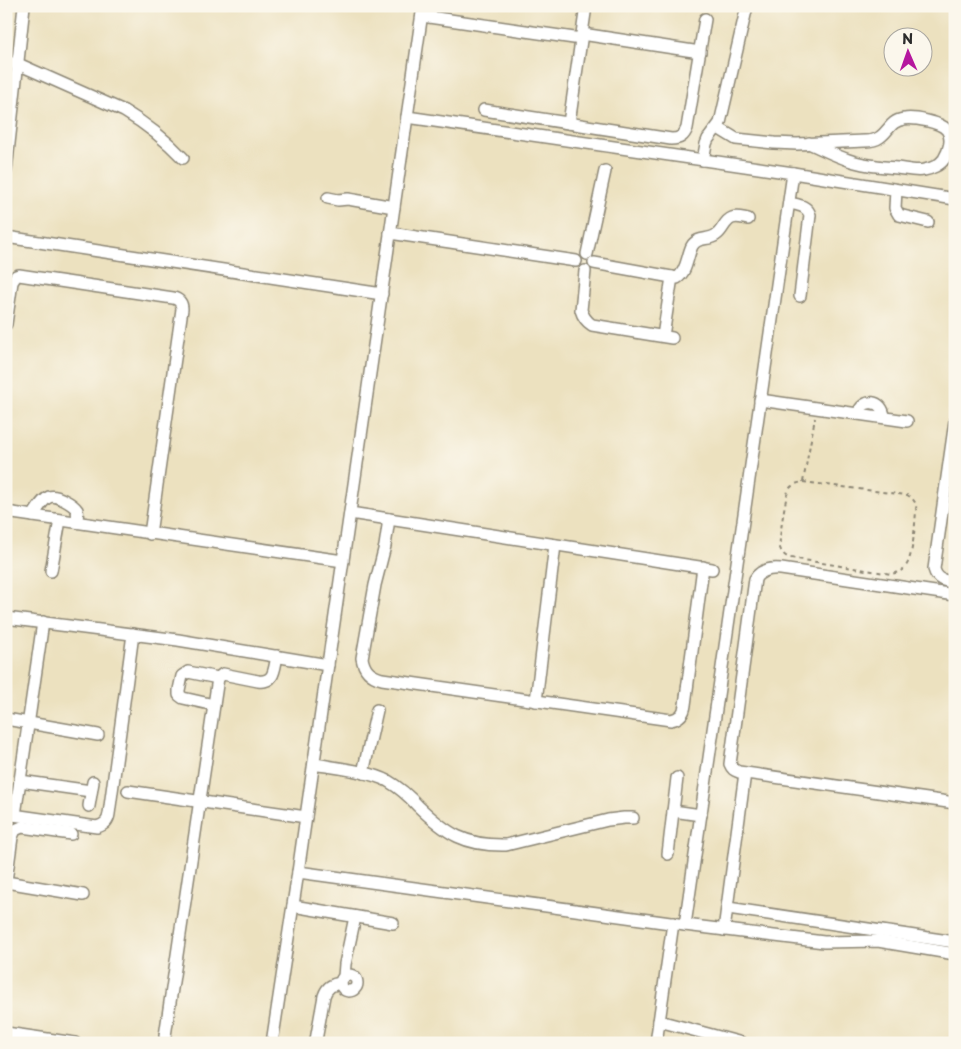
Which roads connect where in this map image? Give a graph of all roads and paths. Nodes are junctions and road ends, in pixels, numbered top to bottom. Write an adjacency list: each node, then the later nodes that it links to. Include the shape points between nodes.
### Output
1 (24, 6): 8 (street)
2 (586, 6): 6 (street)
3 (747, 6): 12 (street)
4 (422, 11): 6 (street); 10 (street)
5 (705, 19): 7 (street)
6 (582, 37): 7 (street); 11 (street)
7 (700, 52): 11 (street, via 687,128 680,138)
8 (12, 63): 14 (street, via 124,111 156,132); 16 (street)
9 (484, 110): 11 (street)
10 (407, 118): 15 (street); 23 (street)
11 (570, 123)
12 (718, 128): 13 (street, via 740,140); 15 (street, via 708,139)
13 (809, 143): 13 (street, via 873,140 903,119 941,125 950,136 944,159 924,170 858,163)
14 (183, 158)
15 (703, 160): 18 (street)
16 (6, 171)
17 (605, 171): 28 (street)
18 (793, 173): 19 (street); 22 (street)
19 (896, 190): 21 (street); 25 (street, via 896,212)
20 (328, 198): 23 (street)
21 (955, 199)
22 (789, 203): 33 (street, via 805,208 810,215); 35 (street)
23 (394, 207): 26 (street)
24 (748, 219): 31 (street, via 731,218 716,236 695,242 682,275)
25 (928, 222)
26 (390, 233): 29 (street); 32 (street)
27 (6, 237): 32 (street)
28 (590, 258): 29 (street, via 584,253); 30 (street, via 590,269); 31 (street)
29 (576, 261): 30 (street, via 578,268)
30 (585, 271): 31 (street, via 581,310 587,321 667,337)
31 (672, 278)
32 (382, 294): 41 (street)
33 (800, 296)
34 (6, 324): 46 (street, via 12,282 19,275 176,298 181,303)
35 (760, 400): 36 (street); 75 (street)
36 (816, 408): 37 (street); 39 (path)
37 (907, 421)
38 (955, 421): 50 (street, via 934,569 943,581)
39 (803, 482): 39 (path, via 911,498 916,511 911,555 904,569 891,574 783,554 779,545 787,492)
40 (6, 512): 42 (street)
41 (350, 513): 43 (street); 48 (street)
42 (33, 516): 44 (street); 45 (street, via 46,499 54,496 75,509)
43 (389, 519): 47 (street); 58 (street, via 362,658 366,670 376,678)
44 (60, 520): 45 (street); 49 (street)
45 (77, 522): 46 (street)
46 (150, 534): 48 (street)
47 (555, 545): 58 (street); 58 (street, via 707,568 681,715 671,720)
48 (343, 561): 56 (street)
49 (51, 571)
50 (955, 582)
51 (955, 595): 66 (street, via 781,569 760,572 756,579 730,764 735,771)
52 (6, 618): 53 (street)
53 (43, 622): 54 (street); 62 (street)
54 (133, 634): 55 (street); 74 (street, via 108,819 97,827)
55 (277, 656): 56 (street); 57 (street, via 272,676 264,682 223,674)
56 (328, 665): 64 (street)
57 (218, 678): 59 (street); 59 (street, via 188,672 182,676 179,690 183,698)
58 (536, 701)
59 (214, 705): 70 (street)
60 (378, 710): 65 (street)
61 (6, 719): 62 (street)
62 (28, 723): 63 (street); 68 (street)
63 (98, 735)
64 (314, 764): 65 (street); 76 (street)
65 (363, 773): 77 (street, via 398,787 457,837 490,846 616,818)
66 (745, 773): 71 (street); 84 (street)
67 (677, 778): 73 (street)
68 (20, 781): 72 (street, via 92,787); 74 (street)
69 (128, 791): 70 (street)
70 (200, 802): 76 (street); 93 (street)
71 (955, 803)
72 (89, 806)
73 (673, 811): 75 (street); 79 (street)
74 (10, 815)
75 (701, 815): 87 (street)
76 (306, 817): 80 (street)
77 (633, 818)
78 (71, 834): 81 (street, via 22,827 15,830)
79 (668, 854)
80 (298, 872): 83 (street); 87 (street)
81 (6, 882): 82 (street)
82 (82, 894)
83 (293, 906): 85 (street); 96 (street)
84 (728, 908): 88 (street); 89 (street)
85 (355, 917): 86 (street); 94 (street, via 342,980 326,990)
86 (392, 923)
87 (679, 924): 88 (street); 91 (street)
88 (724, 930): 90 (street, via 824,942 878,941)
89 (955, 942)
90 (955, 954)
91 (659, 1020): 97 (street); 98 (street)
92 (6, 1033): 95 (street)
93 (165, 1036)
94 (316, 1040)
95 (75, 1043)
96 (272, 1043)
97 (656, 1043)
98 (742, 1043)

